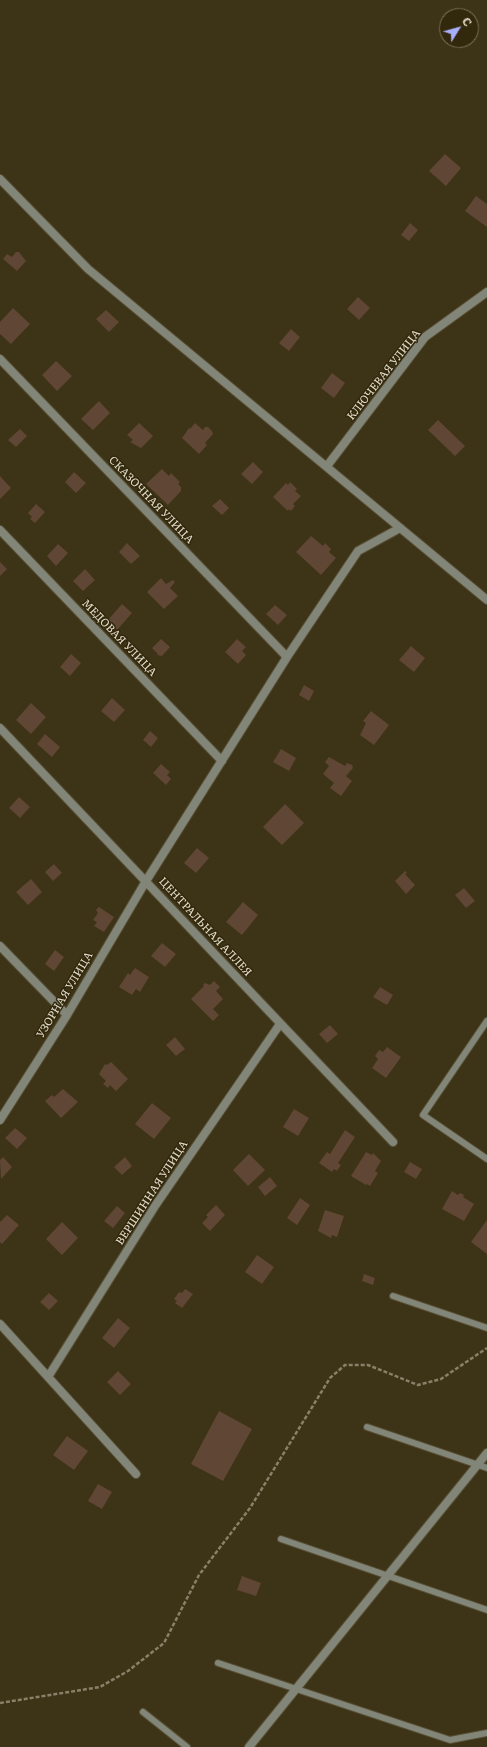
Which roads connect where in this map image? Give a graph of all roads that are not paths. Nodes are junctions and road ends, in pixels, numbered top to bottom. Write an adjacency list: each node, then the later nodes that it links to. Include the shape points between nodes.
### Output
1 (0, 179): 4 (street, via 88,269)
2 (487, 292): 4 (street, КЛЮЧЕВАЯ УЛИЦА, via 425,338)
3 (0, 359): 8 (street, СКАЗОЧНАЯ УЛИЦА)
4 (327, 466): 5 (street)
5 (400, 528): 7 (street); 8 (street, УЗОРНАЯ УЛИЦА, via 358,552)
6 (0, 530): 10 (street, МЕДОВАЯ УЛИЦА)
7 (487, 600)
8 (287, 657): 10 (street, УЗОРНАЯ УЛИЦА)
9 (0, 728): 11 (street, ЦЕНТРАЛЬНАЯ АЛЛЕЯ)
10 (222, 761): 11 (street, УЗОРНАЯ УЛИЦА)
11 (146, 881): 13 (street, УЗОРНАЯ УЛИЦА); 15 (street, ЦЕНТРАЛЬНАЯ АЛЛЕЯ)
12 (0, 946): 13 (street)
13 (67, 1016): 16 (street, УЗОРНАЯ УЛИЦА)
14 (487, 1021): 18 (lane, via 423,1115)
15 (280, 1024): 17 (street, ЦЕНТРАЛЬНАЯ АЛЛЕЯ); 22 (street, ВЕРШИННАЯ УЛИЦА, via 155,1206)
16 (0, 1120)
17 (393, 1142)
18 (487, 1160)
19 (393, 1296): 21 (lane)
20 (0, 1324): 22 (street)
21 (487, 1328)
22 (48, 1377): 27 (street)
23 (367, 1427): 25 (lane)
24 (487, 1453): 25 (street)
25 (478, 1465): 26 (lane); 29 (street)
26 (487, 1468)
27 (136, 1474)
28 (281, 1539): 29 (lane)
29 (388, 1576): 30 (lane); 32 (street)
30 (487, 1610)
31 (218, 1663): 32 (lane)
32 (296, 1689): 34 (lane, via 450,1740); 36 (street)
33 (142, 1712): 35 (lane)
34 (487, 1733)
35 (187, 1747)
36 (249, 1747)

